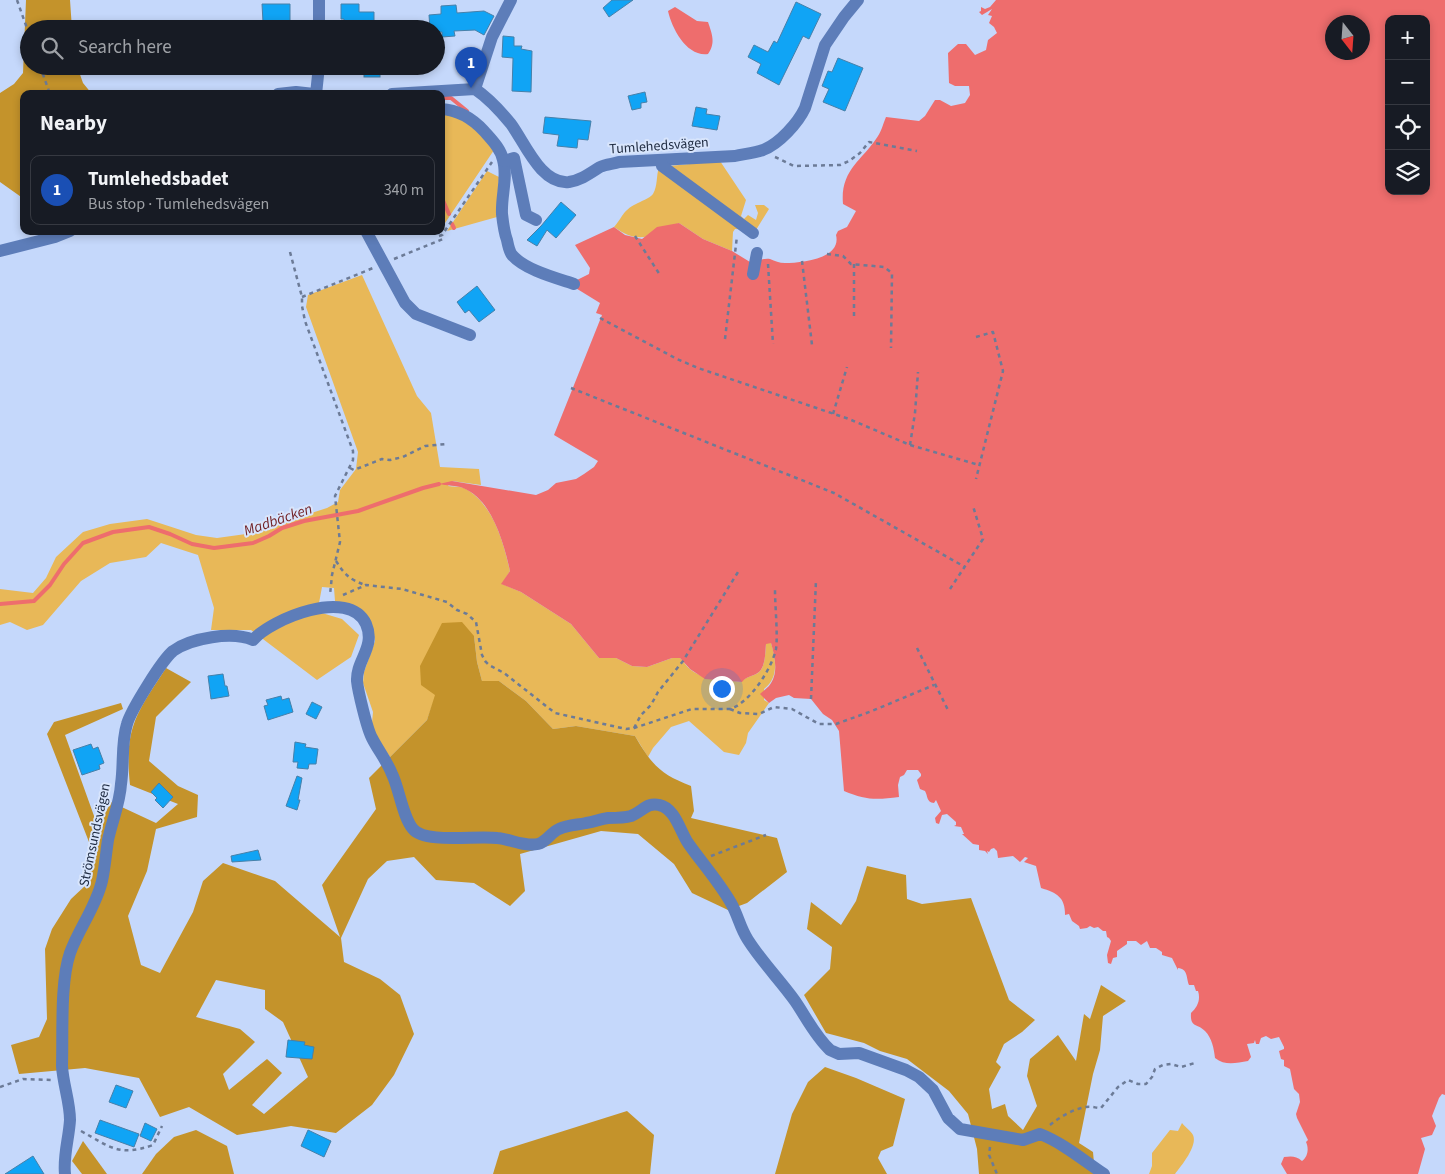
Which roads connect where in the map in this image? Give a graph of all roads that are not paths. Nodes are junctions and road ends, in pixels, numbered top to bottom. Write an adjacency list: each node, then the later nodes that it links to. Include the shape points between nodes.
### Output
1 (319, 0): 4 (street)
2 (511, 0): 6 (street, via 492,37)
3 (858, 0): 11 (street, Tumlehedsvägen, via 826,45 801,117 776,142 763,150 735,156)
4 (319, 20)
5 (318, 75): 7 (street)
6 (475, 89): 8 (street); 11 (street, Tumlehedsvägen, via 506,118 539,167 553,179 579,180 601,167 619,162)
7 (316, 90)
8 (445, 91)
9 (445, 109): 10 (street, via 471,118)
10 (502, 156): 12 (street, via 514,158 526,215); 19 (street, via 502,212 510,252 519,261)
11 (661, 161): 13 (street, via 662,166)
12 (536, 220)
13 (753, 233)
14 (60, 235): 16 (street)
15 (368, 235): 20 (street, via 404,303 416,314)
16 (0, 251)
17 (756, 252): 18 (street)
18 (753, 274)
19 (574, 284)
20 (470, 335)
21 (64, 1174): 22 (street, Strömsundsvägen, via 70,1118 63,1081 66,975 70,954 102,882 121,787 127,723 160,668 181,646 206,638 237,636 253,640 269,626 330,606 347,609 364,620 369,645 357,682 369,730 393,775 411,828 420,834 469,839 495,837 537,844 556,830 627,817 647,805 667,807 731,903 749,942 830,1050 839,1054 859,1053 920,1077 933,1090 953,1124 966,1131 1023,1140 1040,1134 1056,1140)
22 (1104, 1174)

